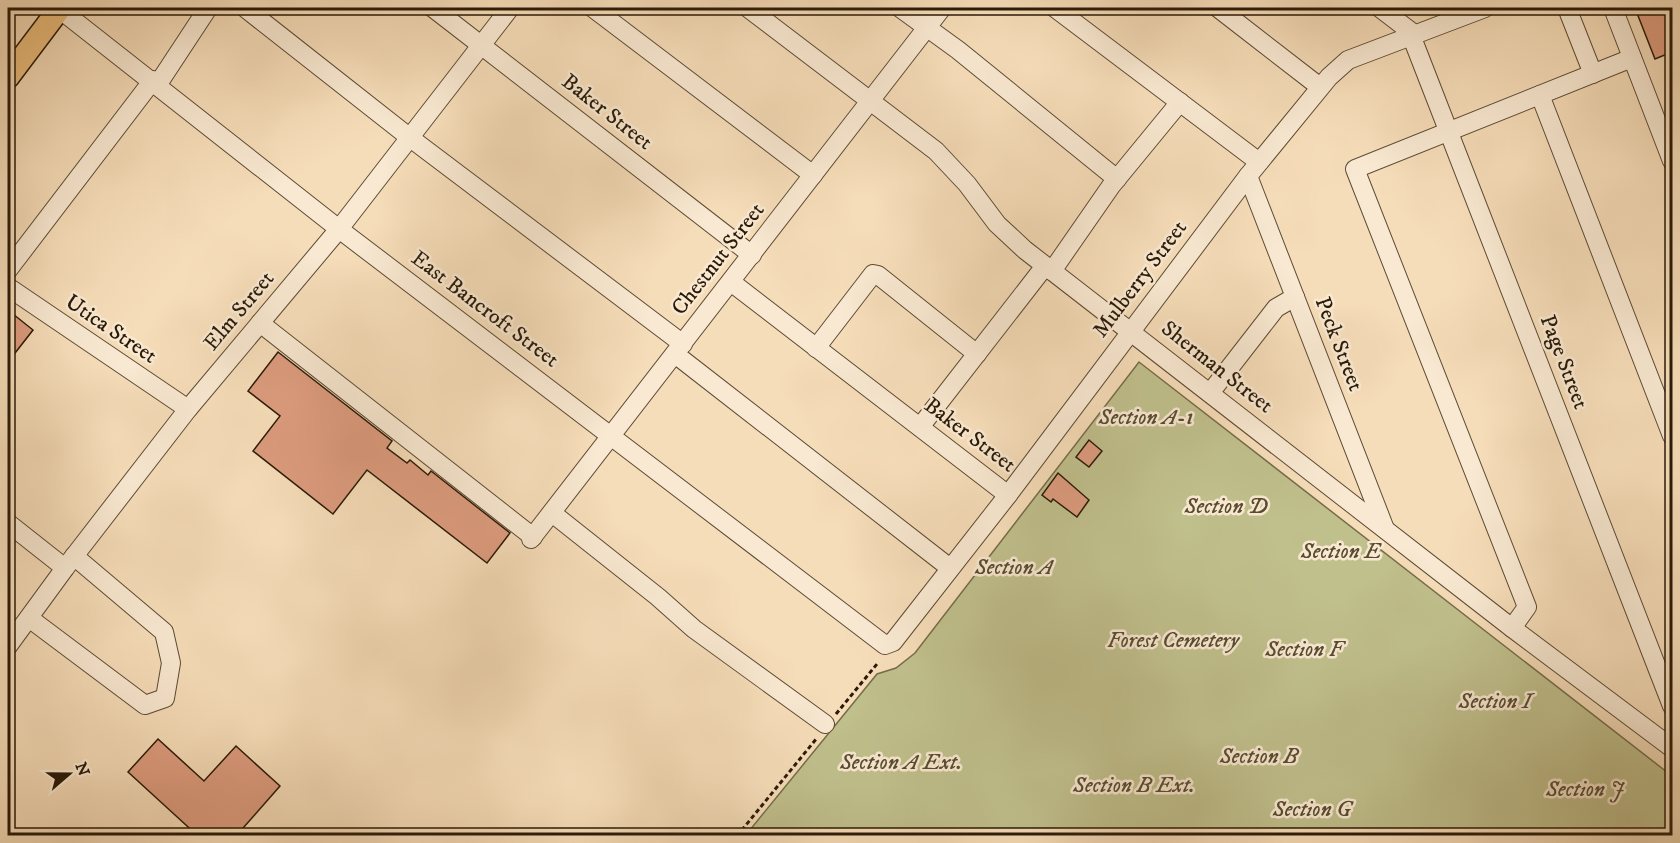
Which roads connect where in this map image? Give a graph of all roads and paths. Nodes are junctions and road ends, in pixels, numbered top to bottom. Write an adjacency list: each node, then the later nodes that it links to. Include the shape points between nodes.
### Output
1 (59, 8): 21 (main road); 22 (street, East Bancroft Street)
2 (208, 8): 22 (street)
3 (245, 8): 28 (street)
4 (433, 8): 18 (street, Baker Street)
5 (510, 8): 18 (street, Elm Street)
6 (593, 8): 31 (street)
7 (748, 8): 25 (street, Sherman Street)
8 (900, 8): 16 (street)
9 (942, 8): 16 (street, Chestnut Street)
10 (1055, 8): 26 (street)
11 (1218, 8): 23 (street)
12 (1380, 8): 17 (street)
13 (1485, 8): 17 (street, Mulberry Street)
14 (1567, 8): 20 (street)
15 (1613, 8): 19 (street)
16 (927, 28): 25 (street, Chestnut Street); 32 (street)
17 (1413, 35): 23 (street, Mulberry Street, via 1348,60); 27 (street, Page Street)
18 (480, 45): 28 (street, Elm Street); 34 (street, Baker Street)
19 (1632, 58): 20 (street); 29 (street)
20 (1593, 74): 24 (street)
21 (8, 77)
22 (155, 82): 33 (street, East Bancroft Street); 36 (street)
23 (1320, 87): 30 (street, Mulberry Street)
24 (1540, 95): 27 (street); 49 (street)
25 (871, 100): 31 (street, Chestnut Street); 35 (street, Sherman Street, via 936,151 997,224)
26 (1180, 102): 30 (street); 32 (street)
27 (1448, 132): 57 (street, via 1355,169 1527,607); 61 (street, Page Street)
28 (409, 137): 33 (street, Elm Street); 43 (street)
29 (1672, 161)
30 (1253, 169): 39 (street, Peck Street); 41 (street, Mulberry Street)
31 (813, 175): 34 (street, Chestnut Street)
32 (1117, 178): 35 (street)
33 (339, 229): 40 (street, Elm Street); 48 (street, East Bancroft Street)
34 (752, 255): 37 (street, Chestnut Street)
35 (1049, 268): 41 (street, Sherman Street); 44 (street)
36 (8, 270)
37 (731, 282): 42 (street, Baker Street); 43 (street, Chestnut Street)
38 (8, 287): 46 (street, Utica Street)
39 (1295, 297): 45 (street, via 1276,309); 53 (street, Peck Street)
40 (260, 323): 46 (street, Elm Street); 51 (street, Chestnut Street, via 532,538)
41 (1131, 331): 45 (street, Sherman Street); 50 (street, Mulberry Street)
42 (816, 348): 44 (street, via 873,274); 47 (street, Baker Street)
43 (679, 349): 48 (street, Chestnut Street); 55 (street)
44 (977, 354): 47 (street)
45 (1210, 393): 53 (street, Sherman Street)
46 (188, 410): 54 (street, Elm Street)
47 (920, 427): 50 (street, Baker Street)
48 (613, 436): 51 (street, Chestnut Street); 58 (street, East Bancroft Street)
49 (1672, 436)
50 (1008, 495): 55 (street, Mulberry Street)
51 (552, 513): 62 (street, via 694,629)
52 (8, 523): 54 (street)
53 (1386, 530): 57 (street, Sherman Street)
54 (70, 562): 56 (street, Elm Street); 56 (street, via 164,633 171,663 165,698 145,705)
55 (950, 567): 58 (street, Mulberry Street, via 893,642)
56 (29, 618): 59 (street, Elm Street)
57 (1512, 628): 63 (street, Sherman Street)
58 (885, 645)
59 (8, 646)
60 (877, 664): 62 (path)
61 (1672, 706)
62 (826, 724): 64 (path)
63 (1672, 748)
64 (737, 836)

